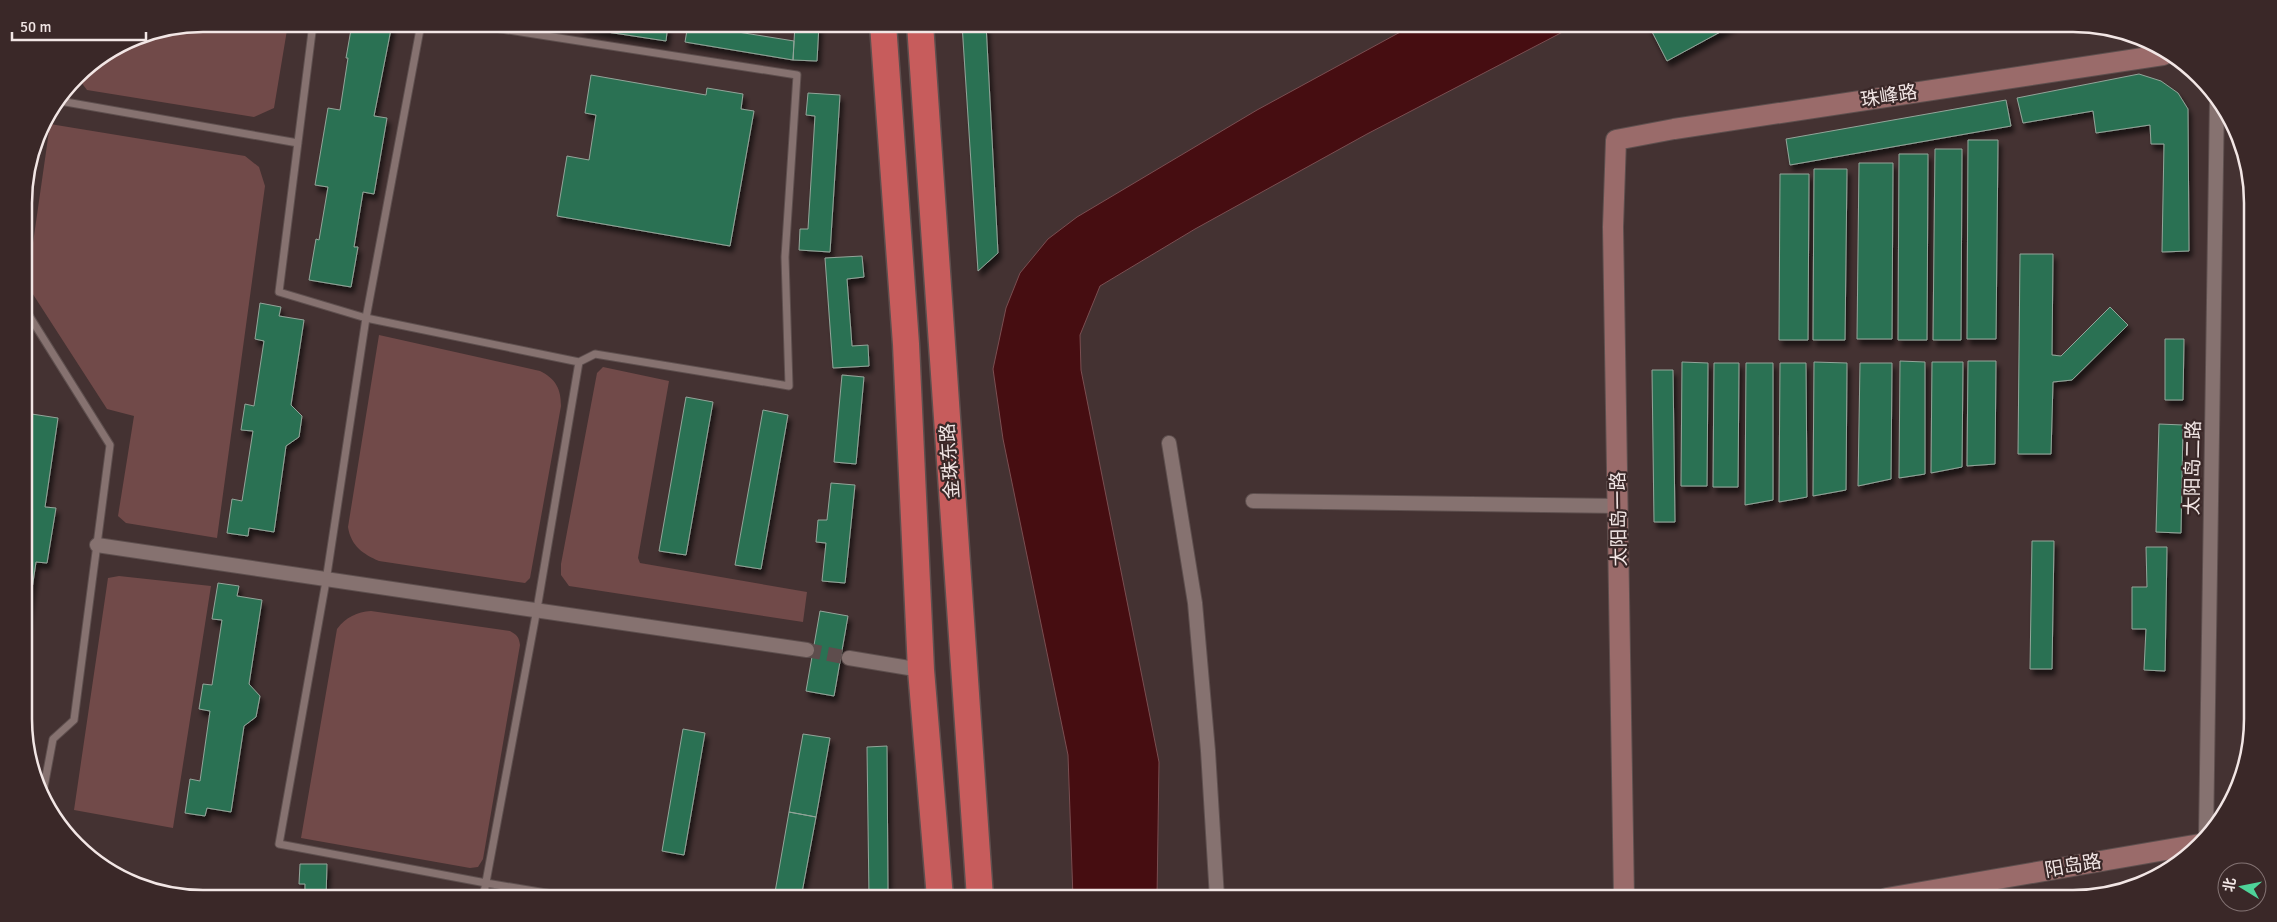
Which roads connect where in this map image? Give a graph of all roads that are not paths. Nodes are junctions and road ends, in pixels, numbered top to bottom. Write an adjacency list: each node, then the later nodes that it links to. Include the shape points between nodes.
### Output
1 (312, 32): 10 (lane)
2 (420, 32): 11 (lane)
3 (520, 32): 13 (lane, via 797,75 785,257 789,386 595,354)
4 (884, 32): 22 (highway, 金珠东路, via 906,344)
5 (921, 32): 33 (highway, 金珠东路)
6 (2159, 56): 9 (street, 珠峰路)
7 (66, 102): 10 (lane)
8 (2217, 110): 24 (street, 太阳岛二路)
9 (1616, 140): 16 (street, 太阳岛一路, via 1613,227)
10 (298, 143): 11 (lane, via 279,292)
11 (366, 318): 13 (lane); 18 (lane)
12 (33, 321): 17 (lane, via 110,445)
13 (578, 362): 19 (lane)
14 (1169, 443): 27 (street, via 1194,602)
15 (1253, 501): 16 (street)
16 (1619, 506): 28 (street, 太阳岛一路)
17 (97, 545): 18 (street); 23 (lane, via 74,720 53,739)
18 (326, 580): 19 (street); 26 (lane, via 279,844)
19 (537, 610): 20 (street); 26 (lane)
20 (807, 650)
21 (849, 658): 22 (street)
22 (921, 670): 32 (highway, 金珠东路)
23 (45, 781)
24 (2206, 826)
25 (2187, 846): 29 (street, 阳岛路)
26 (486, 884): 30 (lane); 31 (lane)
27 (1216, 889)
28 (1624, 889)
29 (1940, 889)
30 (485, 890)
31 (523, 890)
32 (939, 890)
33 (979, 890)

